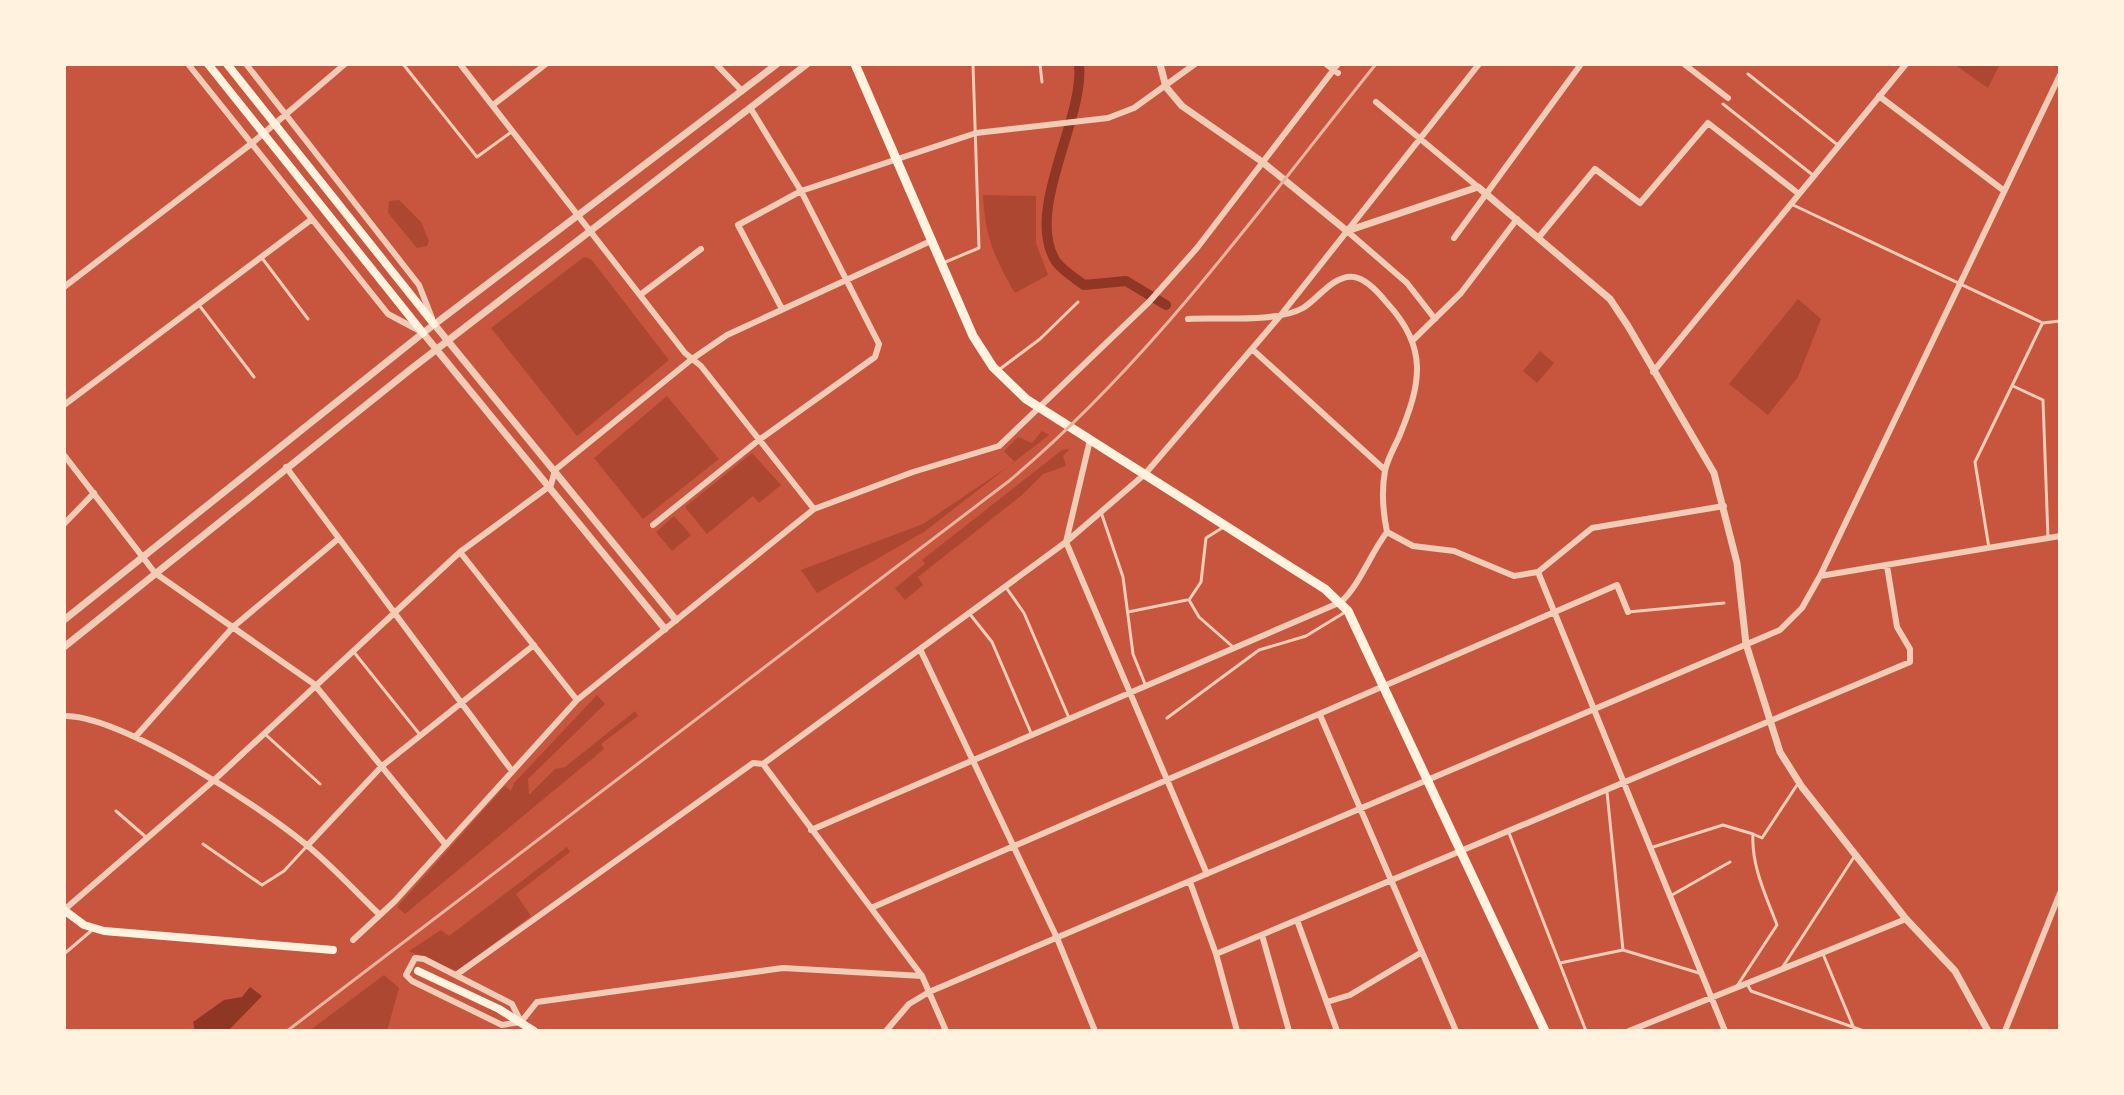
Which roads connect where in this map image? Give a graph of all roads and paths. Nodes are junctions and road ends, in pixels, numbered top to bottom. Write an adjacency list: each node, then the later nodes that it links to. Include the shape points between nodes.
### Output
1 (188, 64): 41 (street)
2 (208, 64): 38 (main road)
3 (227, 64): 36 (main road)
4 (246, 64): 35 (street)
5 (345, 64): 35 (street)
6 (403, 64): 37 (lane, via 477,157)
7 (460, 64): 33 (street)
8 (546, 64): 33 (street)
9 (716, 64): 27 (street)
10 (777, 64): 27 (street)
11 (807, 64): 34 (street)
12 (855, 64): 43 (main road)
13 (973, 64): 39 (lane)
14 (1040, 64): 25 (lane)
15 (1160, 64): 26 (street)
16 (1195, 64): 26 (street)
17 (1326, 64): 22 (street)
18 (1479, 64): 40 (street)
19 (1581, 64): 50 (street)
20 (1684, 64): 31 (street)
21 (1906, 64): 29 (street)
22 (1336, 69): 44 (street)
23 (1748, 74): 42 (lane)
24 (2060, 75): 28 (street)
25 (1042, 82)
26 (1166, 87): 39 (street, via 1134,108 1076,123); 44 (street, via 1182,106)
27 (742, 91): 52 (street)
28 (2050, 95): 30 (street); 47 (street)
29 (1879, 96): 42 (street); 47 (street)
30 (2060, 98)
31 (1725, 101): 45 (lane)
32 (1376, 102): 40 (street)
33 (493, 105): 37 (street)
34 (751, 109): 48 (street); 55 (street)
35 (285, 114): 36 (street); 76 (street, via 419,285)
36 (273, 124): 38 (street); 76 (main road)
37 (513, 131): 52 (street)
38 (263, 133): 41 (street); 77 (main road)
39 (976, 133): 43 (street); 62 (lane, via 979,248)
40 (1420, 136): 46 (street); 56 (street)
41 (251, 144): 53 (street); 65 (street)
42 (1839, 146): 45 (street)
43 (899, 161): 48 (street); 59 (main road)
44 (1261, 161): 56 (street); 88 (street, via 1149,302)
45 (1814, 176): 49 (street)
46 (1478, 187): 50 (street); 56 (street)
47 (2003, 190): 64 (street)
48 (801, 191): 63 (street); 69 (street, via 738,225)
49 (1799, 194): 51 (street); 57 (street, via 1708,123 1640,203 1595,169)
50 (1487, 195): 54 (street); 58 (street)
51 (1791, 204): 64 (lane); 84 (street)
52 (580, 217): 55 (street); 76 (street)
53 (312, 219): 61 (street); 77 (street, via 388,314)
54 (1517, 219): 57 (street); 73 (street)
55 (590, 231): 66 (street); 79 (street)
56 (1347, 231): 70 (street); 73 (street, via 1407,283)
57 (1539, 237): 84 (street, via 1610,299)
58 (1454, 238)
59 (933, 240): 62 (main road); 63 (street)
60 (701, 249): 66 (street)
61 (262, 258): 68 (street); 71 (lane)
62 (943, 263): 83 (main road, via 973,336)
63 (844, 278): 69 (street); 89 (street, via 879,344 875,357)
64 (1959, 284): 75 (lane); 115 (street)
65 (64, 287)
66 (640, 295): 82 (street)
67 (1078, 302): 83 (lane)
68 (199, 305): 85 (lane); 87 (street)
69 (782, 309): 82 (street)
70 (1280, 316): 72 (street); 78 (street, via 1302,309 1341,278 1355,277 1375,289); 81 (street)
71 (308, 319)
72 (1188, 319)
73 (1435, 319): 78 (street)
74 (2060, 321): 75 (lane)
75 (2043, 323): 86 (lane)
76 (434, 324): 77 (street); 79 (street)
77 (423, 333): 80 (street); 111 (street)
78 (1413, 340): 94 (street, via 1416,390)
79 (449, 341): 80 (street); 93 (street)
80 (438, 349): 92 (street); 96 (street)
81 (1252, 349): 94 (street); 95 (street)
82 (692, 359): 89 (street); 93 (street)
83 (997, 372): 88 (main road)
84 (1653, 372): 98 (street, via 1714,473)
85 (254, 377)
86 (2013, 386): 106 (lane, via 2043,400); 109 (lane, via 1975,462)
87 (64, 405)
88 (1040, 408): 90 (main road); 99 (street, via 999,446)
89 (759, 440): 99 (street); 102 (street)
90 (1090, 440): 95 (main road); 108 (street)
91 (64, 455): 97 (street)
92 (286, 467): 107 (street); 114 (street)
93 (555, 470): 96 (street); 127 (street)
94 (1385, 470): 104 (street, via 1382,504)
95 (1145, 474): 100 (street); 103 (main road)
96 (551, 485): 110 (street); 129 (street)
97 (94, 493): 101 (street); 111 (street)
98 (1724, 506): 113 (street, via 1592,528); 130 (street)
99 (814, 509): 127 (street)
100 (1101, 512): 108 (street); 121 (lane, via 1123,577)
101 (64, 524)
102 (653, 525)
103 (1225, 526): 117 (lane, via 1206,538 1201,582); 118 (main road)
104 (1387, 532): 113 (street, via 1413,546 1454,551 1514,576); 118 (street)
105 (2060, 536): 106 (street)
106 (2048, 538): 109 (street)
107 (338, 539): 125 (street); 128 (street)
108 (1066, 542): 116 (street); 139 (street)
109 (1989, 548): 112 (street)
110 (460, 552): 125 (street); 131 (street)
111 (143, 555): 114 (street); 126 (street)
112 (1887, 566): 115 (street); 147 (street, via 1897,627 1910,649 1910,662)
113 (1538, 572): 124 (street)
114 (155, 573): 128 (street); 132 (street)
115 (1820, 576): 130 (street, via 1790,623)
116 (1005, 586): 123 (street); 145 (lane, via 1024,613)
117 (1189, 600): 121 (lane); 133 (lane, via 1199,617)
118 (1341, 602): 120 (main road); 133 (street)
119 (1724, 603): 122 (lane)
120 (1348, 611): 138 (main road); 146 (lane, via 1306,636 1259,650)
121 (1128, 612): 137 (lane, via 1133,654)
122 (1628, 612): 124 (street, via 1617,585)
123 (969, 613): 134 (street); 149 (lane, via 992,642)
124 (1556, 613): 138 (street); 142 (street)
125 (392, 614): 135 (street); 141 (street)
126 (64, 620)
127 (676, 620): 129 (street)
128 (233, 627): 136 (street); 150 (street)
129 (665, 629): 140 (street)
130 (1746, 644): 142 (street); 147 (street)
131 (534, 645): 140 (street); 141 (street)
132 (64, 647)
133 (1233, 647): 137 (street)
134 (920, 649): 152 (street); 153 (street)
135 (352, 650): 136 (street); 151 (lane)
136 (314, 684): 148 (street); 154 (street)
137 (1145, 684): 139 (street)
138 (1385, 687): 143 (street); 157 (main road)
139 (1129, 692): 145 (street); 156 (street)
140 (577, 700): 155 (street)
141 (461, 704): 151 (street); 155 (street)
142 (1592, 709): 157 (street); 158 (street)
143 (1320, 715): 156 (street); 163 (street)
144 (64, 716): 150 (street, via 81,716)
145 (1069, 718): 149 (street)
146 (1167, 718)
147 (1768, 722): 158 (street); 160 (street)
148 (263, 733): 159 (street); 161 (lane)
149 (1031, 734): 152 (street)
150 (137, 735): 159 (street)
151 (421, 736): 154 (street)
152 (973, 758): 165 (street); 172 (street)
153 (763, 764): 165 (street); 201 (street, via 753,763)
154 (382, 766): 170 (street); 171 (street)
155 (512, 771): 170 (street)
156 (1167, 780): 172 (street); 177 (street)
157 (1426, 781): 163 (street); 174 (main road)
158 (1623, 781): 162 (street); 173 (street)
159 (212, 782): 168 (street); 171 (street)
160 (1799, 782): 167 (lane, via 1762,838); 175 (street)
161 (320, 784)
162 (1606, 788): 166 (street); 192 (lane)
163 (1359, 810): 177 (street); 178 (street)
164 (116, 811): 168 (lane)
165 (811, 830): 182 (street)
166 (1508, 830): 174 (street); 197 (lane)
167 (1753, 834): 173 (lane, via 1723,825); 204 (lane, via 1752,847 1777,925)
168 (147, 838): 183 (street)
169 (203, 844): 171 (lane, via 262,885)
170 (446, 845): 184 (street)
171 (307, 846): 184 (street)
172 (1012, 847): 182 (street); 189 (street)
173 (1649, 848): 181 (street)
174 (1460, 851): 178 (street); 218 (main road)
175 (1855, 854): 185 (street); 199 (lane)
176 (1730, 862): 181 (lane)
177 (1207, 874): 179 (street)
178 (1391, 880): 186 (street); 193 (street)
179 (1190, 882): 189 (street); 195 (street)
180 (2060, 893): 224 (street)
181 (1669, 898): 200 (street)
182 (871, 908): 202 (street)
183 (64, 910): 187 (main road)
184 (380, 915): 190 (street)
185 (1906, 919): 196 (street); 223 (street, via 1955,971)
186 (1297, 920): 188 (street); 207 (street)
187 (94, 929): 191 (main road); 194 (lane)
188 (1262, 935): 195 (street); 215 (street)
189 (1057, 938): 205 (street); 213 (street)
190 (353, 940)
191 (333, 950)
192 (1623, 950): 197 (lane); 200 (lane)
193 (1422, 952): 207 (street, via 1350,995); 217 (street)
194 (64, 954)
195 (1216, 954): 214 (street)
196 (1823, 954): 199 (street); 209 (lane)
197 (1560, 963): 219 (lane)
198 (418, 971): 208 (main road)
199 (1780, 971): 203 (street)
200 (1699, 973): 206 (street)
201 (456, 975): 208 (street, via 512,1004); 208 (street, via 415,958 406,975 502,1025)
202 (922, 976): 205 (street); 208 (street, via 783,968 537,1002)
203 (1746, 984): 204 (street); 209 (lane, via 1751,991)
204 (1736, 987): 206 (street)
205 (929, 992): 211 (street, via 909,1004); 212 (street)
206 (1710, 998): 220 (street); 221 (street)
207 (1327, 1002): 216 (street)
208 (521, 1022): 210 (main road)
209 (1854, 1029): 222 (lane)
210 (534, 1031)
211 (886, 1031)
212 (946, 1031)
213 (1095, 1031)
214 (1237, 1031)
215 (1289, 1031)
216 (1337, 1031)
217 (1456, 1031)
218 (1545, 1031)
219 (1586, 1031)
220 (1629, 1031)
221 (1725, 1031)
222 (1864, 1031)
223 (1988, 1031)
224 (2005, 1031)

